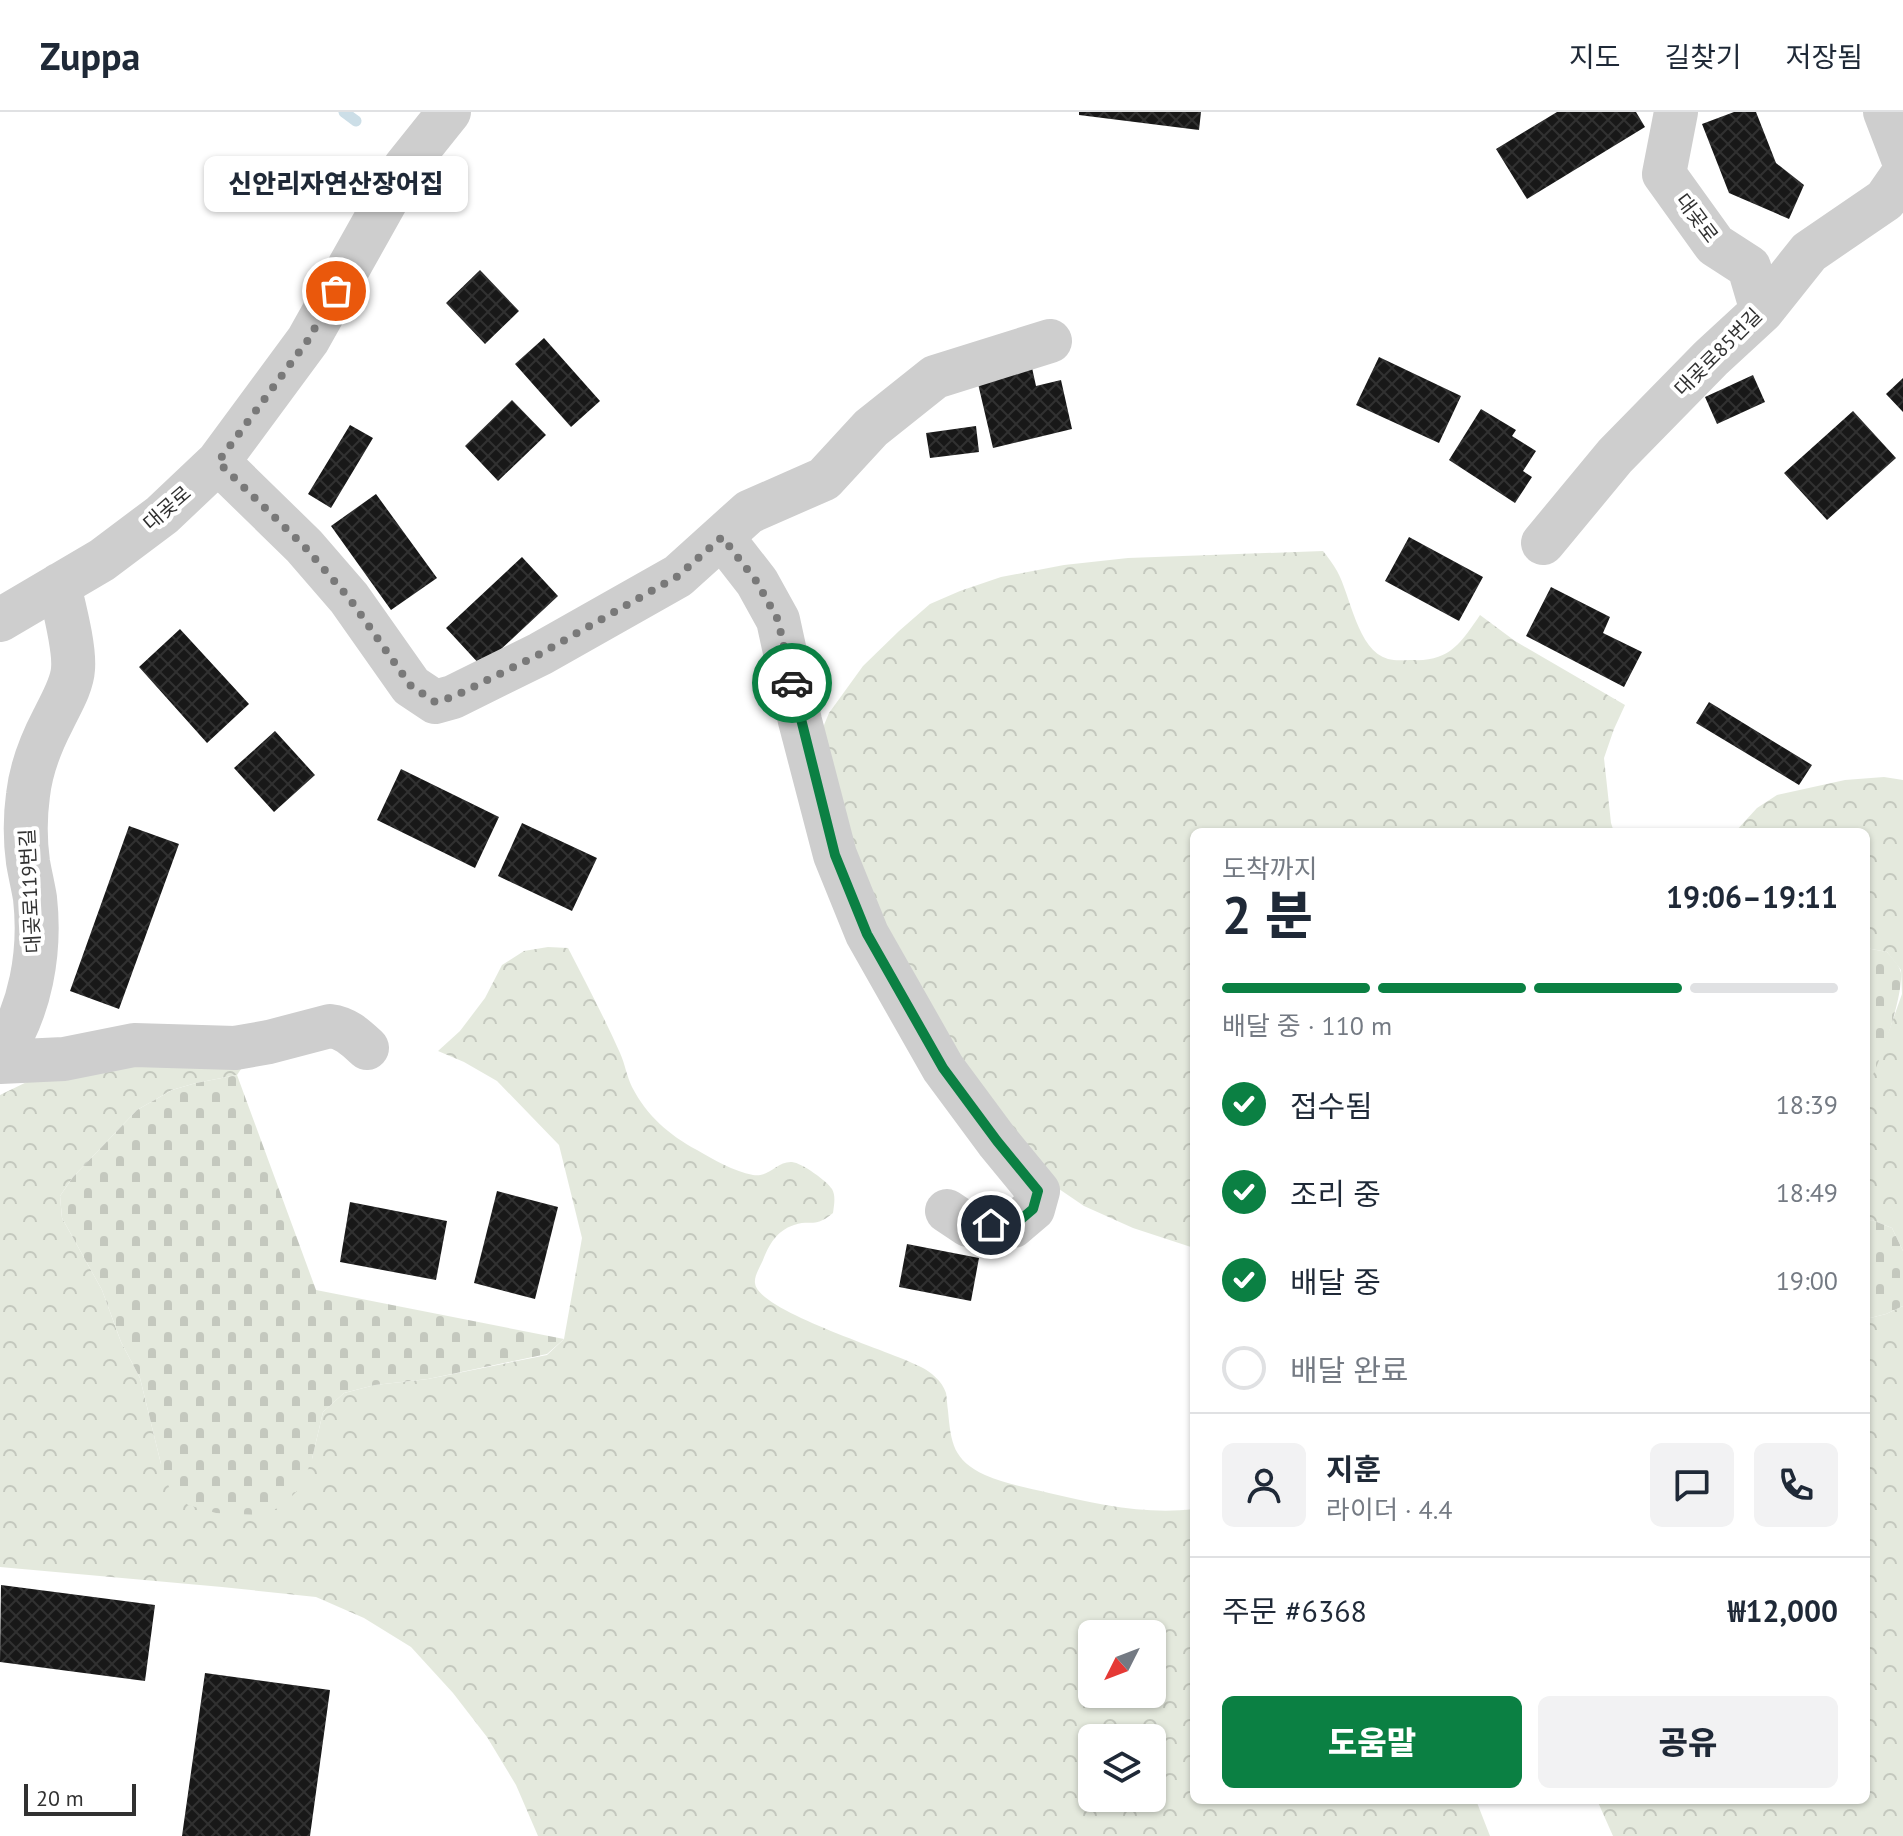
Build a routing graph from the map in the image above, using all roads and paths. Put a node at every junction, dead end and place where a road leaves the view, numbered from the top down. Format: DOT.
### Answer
graph roads {
  1 [pos="449,112"];
  2 [pos="1676,112"];
  3 [pos="1885,112"];
  4 [pos="1903,159"];
  5 [pos="1903,174"];
  6 [pos="1762,311"];
  7 [pos="1050,341"];
  8 [pos="218,462"];
  9 [pos="722,537"];
  10 [pos="1543,543"];
  11 [pos="59,585"];
  12 [pos="0,620"];
  13 [pos="367,1048"];
  14 [pos="0,1056"];
  15 [pos="0,1062"];
  16 [pos="947,1211"];
  1 -- 8 [label="street, 대곶로"];
  2 -- 6 [label="street, 대곶로"];
  3 -- 4 [label="street"];
  5 -- 6 [label="street, 대곶로85번길"];
  6 -- 10 [label="street, 대곶로85번길"];
  7 -- 9 [label="street"];
  8 -- 9 [label="street"];
  8 -- 11 [label="street, 대곶로"];
  9 -- 16 [label="street"];
  11 -- 12 [label="street, 대곶로"];
  11 -- 14 [label="street, 대곶로119번길"];
  13 -- 15 [label="street"];
}
